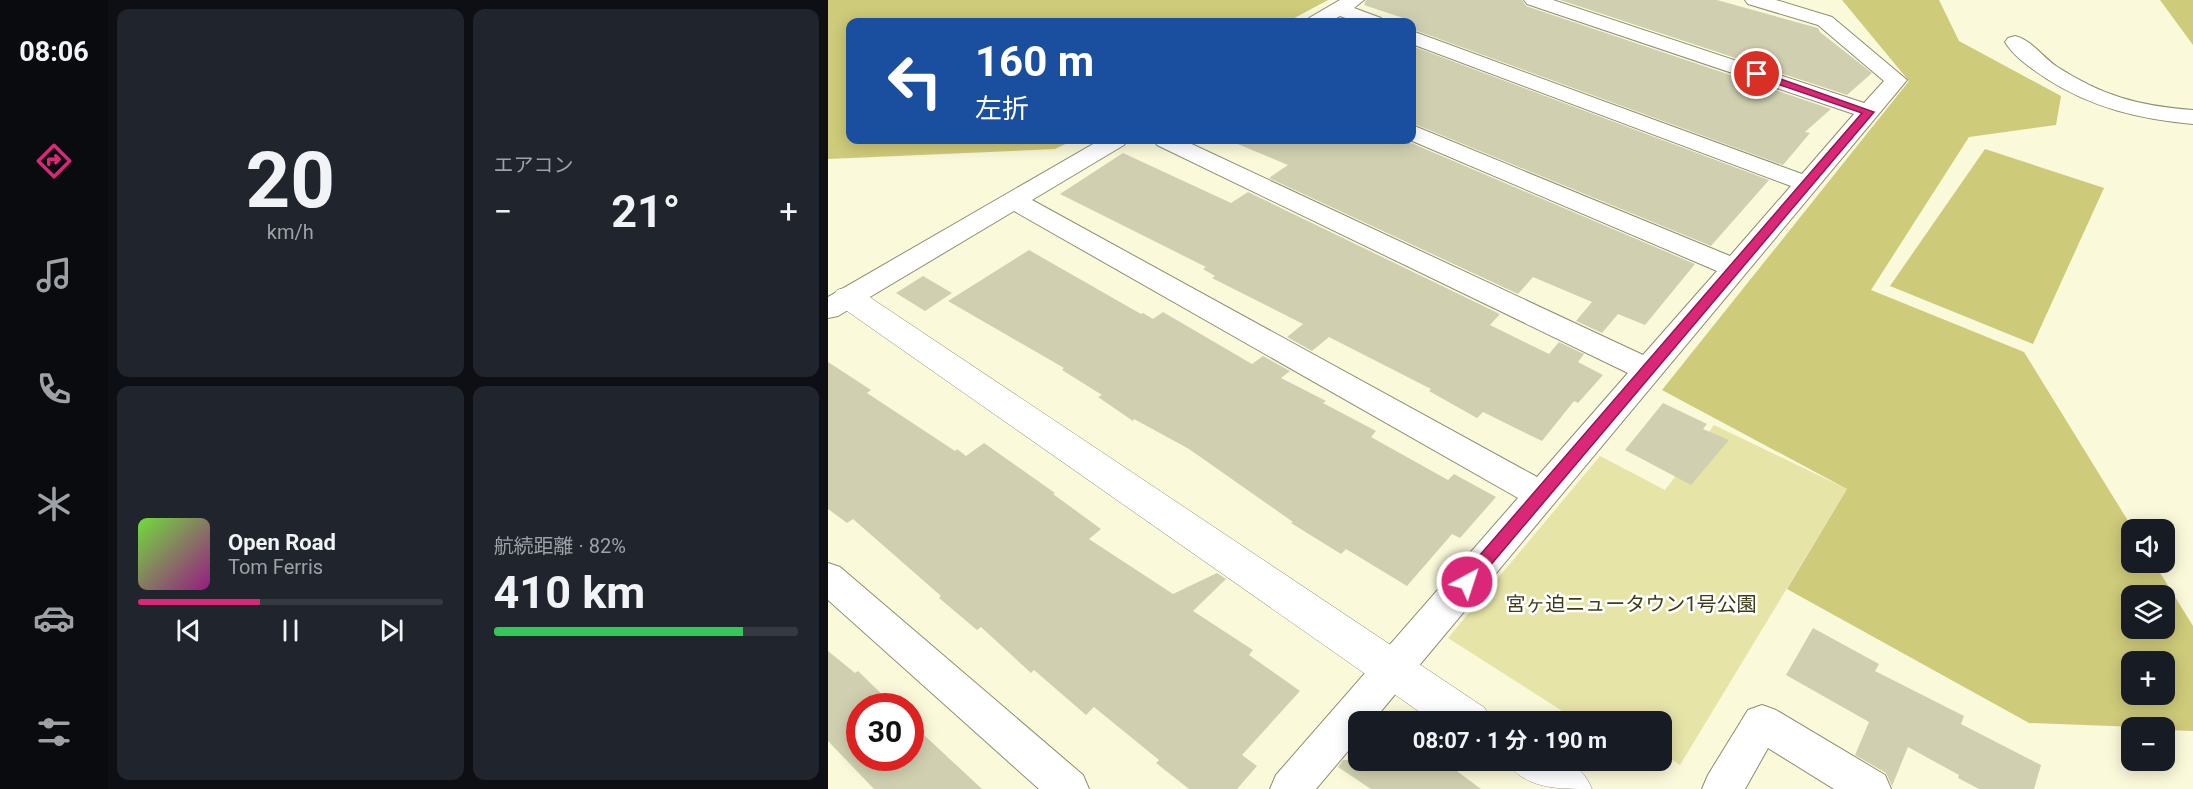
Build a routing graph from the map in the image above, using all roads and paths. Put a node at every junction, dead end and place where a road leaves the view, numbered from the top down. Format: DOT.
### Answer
graph roads {
  1 [pos="1534,0"];
  2 [pos="1755,0"];
  3 [pos="1346,5"];
  4 [pos="1323,18"];
  5 [pos="1367,18"];
  6 [pos="1416,38"];
  7 [pos="2015,42"];
  8 [pos="1869,112"];
  9 [pos="2193,117"];
  10 [pos="1416,134"];
  11 [pos="1109,144"];
  12 [pos="1173,144"];
  13 [pos="1807,184"];
  14 [pos="1013,200"];
  15 [pos="1735,268"];
  16 [pos="838,303"];
  17 [pos="1648,370"];
  18 [pos="1541,495"];
  19 [pos="828,578"];
  20 [pos="1392,669"];
  21 [pos="1454,711"];
  22 [pos="1544,771"];
  23 [pos="1068,789"];
  24 [pos="1290,789"];
  25 [pos="1570,789"];
  26 [pos="1722,789"];
  27 [pos="1871,789"];
  1 -- 8 [label="street"];
  2 -- 8 [label="street"];
  3 -- 4 [label="street"];
  3 -- 5 [label="street"];
  6 -- 13 [label="street"];
  7 -- 9 [label="street"];
  8 -- 13 [label="street"];
  10 -- 15 [label="street"];
  11 -- 14 [label="street"];
  12 -- 17 [label="street"];
  13 -- 15 [label="street"];
  14 -- 16 [label="street"];
  14 -- 18 [label="street"];
  15 -- 17 [label="street"];
  16 -- 20 [label="street"];
  17 -- 18 [label="street"];
  18 -- 20 [label="street"];
  19 -- 23 [label="street"];
  20 -- 21 [label="street"];
  20 -- 24 [label="street"];
  22 -- 25 [label="street"];
  26 -- 27 [label="street"];
}
